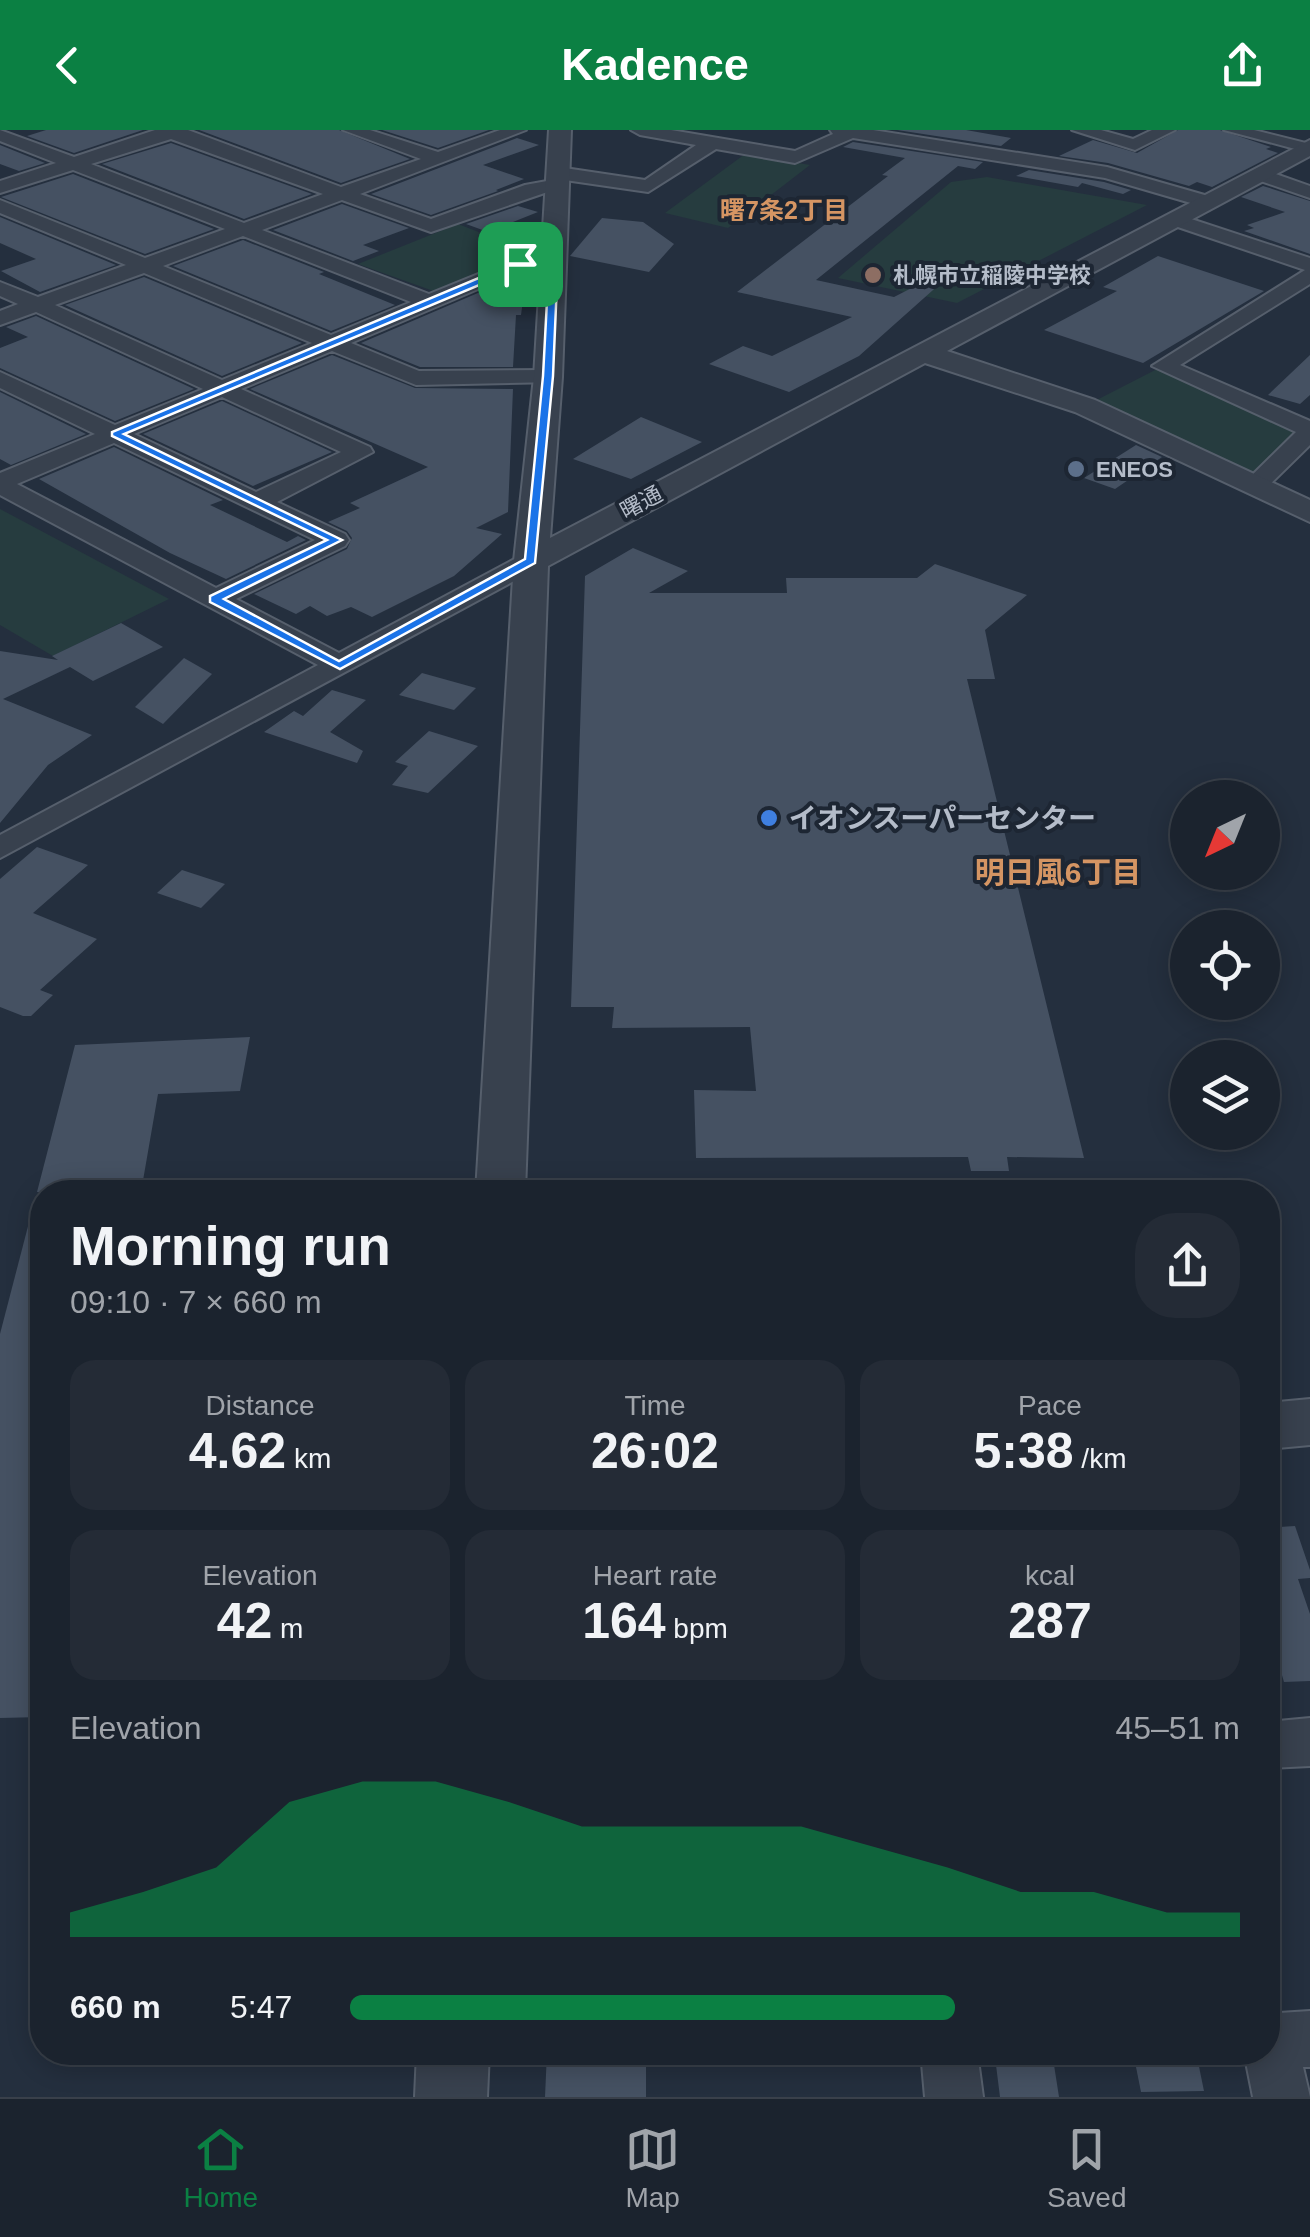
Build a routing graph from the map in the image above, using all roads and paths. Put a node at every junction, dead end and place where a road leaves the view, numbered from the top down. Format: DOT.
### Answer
graph roads {
  1 [pos="352,130"];
  2 [pos="517,130"];
  3 [pos="560,130"];
  4 [pos="640,130"];
  5 [pos="1081,130"];
  6 [pos="1166,130"];
  7 [pos="1233,130"];
  8 [pos="171,131"];
  9 [pos="848,131"];
  10 [pos="0,135"];
  11 [pos="712,142"];
  12 [pos="1308,148"];
  13 [pos="437,158"];
  14 [pos="74,163"];
  15 [pos="1258,174"];
  16 [pos="558,179"];
  17 [pos="0,187"];
  18 [pos="1310,192"];
  19 [pos="340,194"];
  20 [pos="1208,202"];
  21 [pos="0,206"];
  22 [pos="1176,220"];
  23 [pos="244,229"];
  24 [pos="554,259"];
  25 [pos="1310,265"];
  26 [pos="144,266"];
  27 [pos="1310,275"];
  28 [pos="0,288"];
  29 [pos="430,302"];
  30 [pos="36,304"];
  31 [pos="0,318"];
  32 [pos="332,343"];
  33 [pos="924,353"];
  34 [pos="548,376"];
  35 [pos="0,379"];
  36 [pos="222,389"];
  37 [pos="1310,431"];
  38 [pos="116,434"];
  39 [pos="0,484"];
  40 [pos="1254,486"];
  41 [pos="256,502"];
  42 [pos="1310,512"];
  43 [pos="531,561"];
  44 [pos="214,599"];
  45 [pos="340,666"];
  46 [pos="0,848"];
  47 [pos="501,1180"];
  48 [pos="1310,1422"];
  49 [pos="1280,1425"];
  50 [pos="1310,1742"];
  51 [pos="1280,1743"];
  52 [pos="1280,2038"];
  53 [pos="1310,2039"];
  54 [pos="452,2065"];
  55 [pos="950,2065"];
  56 [pos="1274,2065"];
  57 [pos="450,2097"];
  58 [pos="954,2097"];
  59 [pos="1282,2097"];
  1 -- 13 [label="street"];
  2 -- 13 [label="street"];
  3 -- 16 [label="street"];
  4 -- 11 [label="street"];
  5 -- 6 [label="street"];
  7 -- 12 [label="street"];
  8 -- 14 [label="street"];
  8 -- 19 [label="street"];
  9 -- 11 [label="street"];
  9 -- 20 [label="street"];
  10 -- 14 [label="street"];
  11 -- 16 [label="street"];
  12 -- 15 [label="street, 曙通"];
  13 -- 19 [label="street"];
  14 -- 17 [label="street"];
  14 -- 23 [label="street"];
  15 -- 18 [label="street"];
  15 -- 20 [label="street, 曙通"];
  16 -- 19 [label="street"];
  16 -- 24 [label="street"];
  19 -- 23 [label="street"];
  20 -- 22 [label="street, 曙通"];
  21 -- 26 [label="street"];
  22 -- 25 [label="street"];
  22 -- 33 [label="street, 曙通"];
  23 -- 26 [label="street"];
  23 -- 29 [label="street"];
  24 -- 29 [label="street"];
  24 -- 34 [label="street"];
  26 -- 30 [label="street"];
  26 -- 32 [label="street"];
  27 -- 37 [label="street"];
  28 -- 30 [label="street"];
  29 -- 32 [label="street"];
  30 -- 31 [label="street"];
  30 -- 36 [label="street"];
  32 -- 34 [label="street"];
  32 -- 36 [label="street"];
  33 -- 40 [label="street"];
  33 -- 43 [label="street, 曙通"];
  34 -- 43 [label="street"];
  35 -- 38 [label="street"];
  36 -- 38 [label="street"];
  36 -- 41 [label="street"];
  37 -- 40 [label="street"];
  38 -- 39 [label="street"];
  38 -- 41 [label="street"];
  39 -- 44 [label="street"];
  40 -- 42 [label="street"];
  41 -- 44 [label="street"];
  43 -- 45 [label="street"];
  43 -- 47 [label="street"];
  44 -- 45 [label="street"];
  45 -- 46 [label="street"];
  48 -- 49 [label="street"];
  50 -- 51 [label="street"];
  52 -- 53 [label="street"];
  54 -- 57 [label="street"];
  55 -- 58 [label="street"];
  56 -- 59 [label="street"];
}
